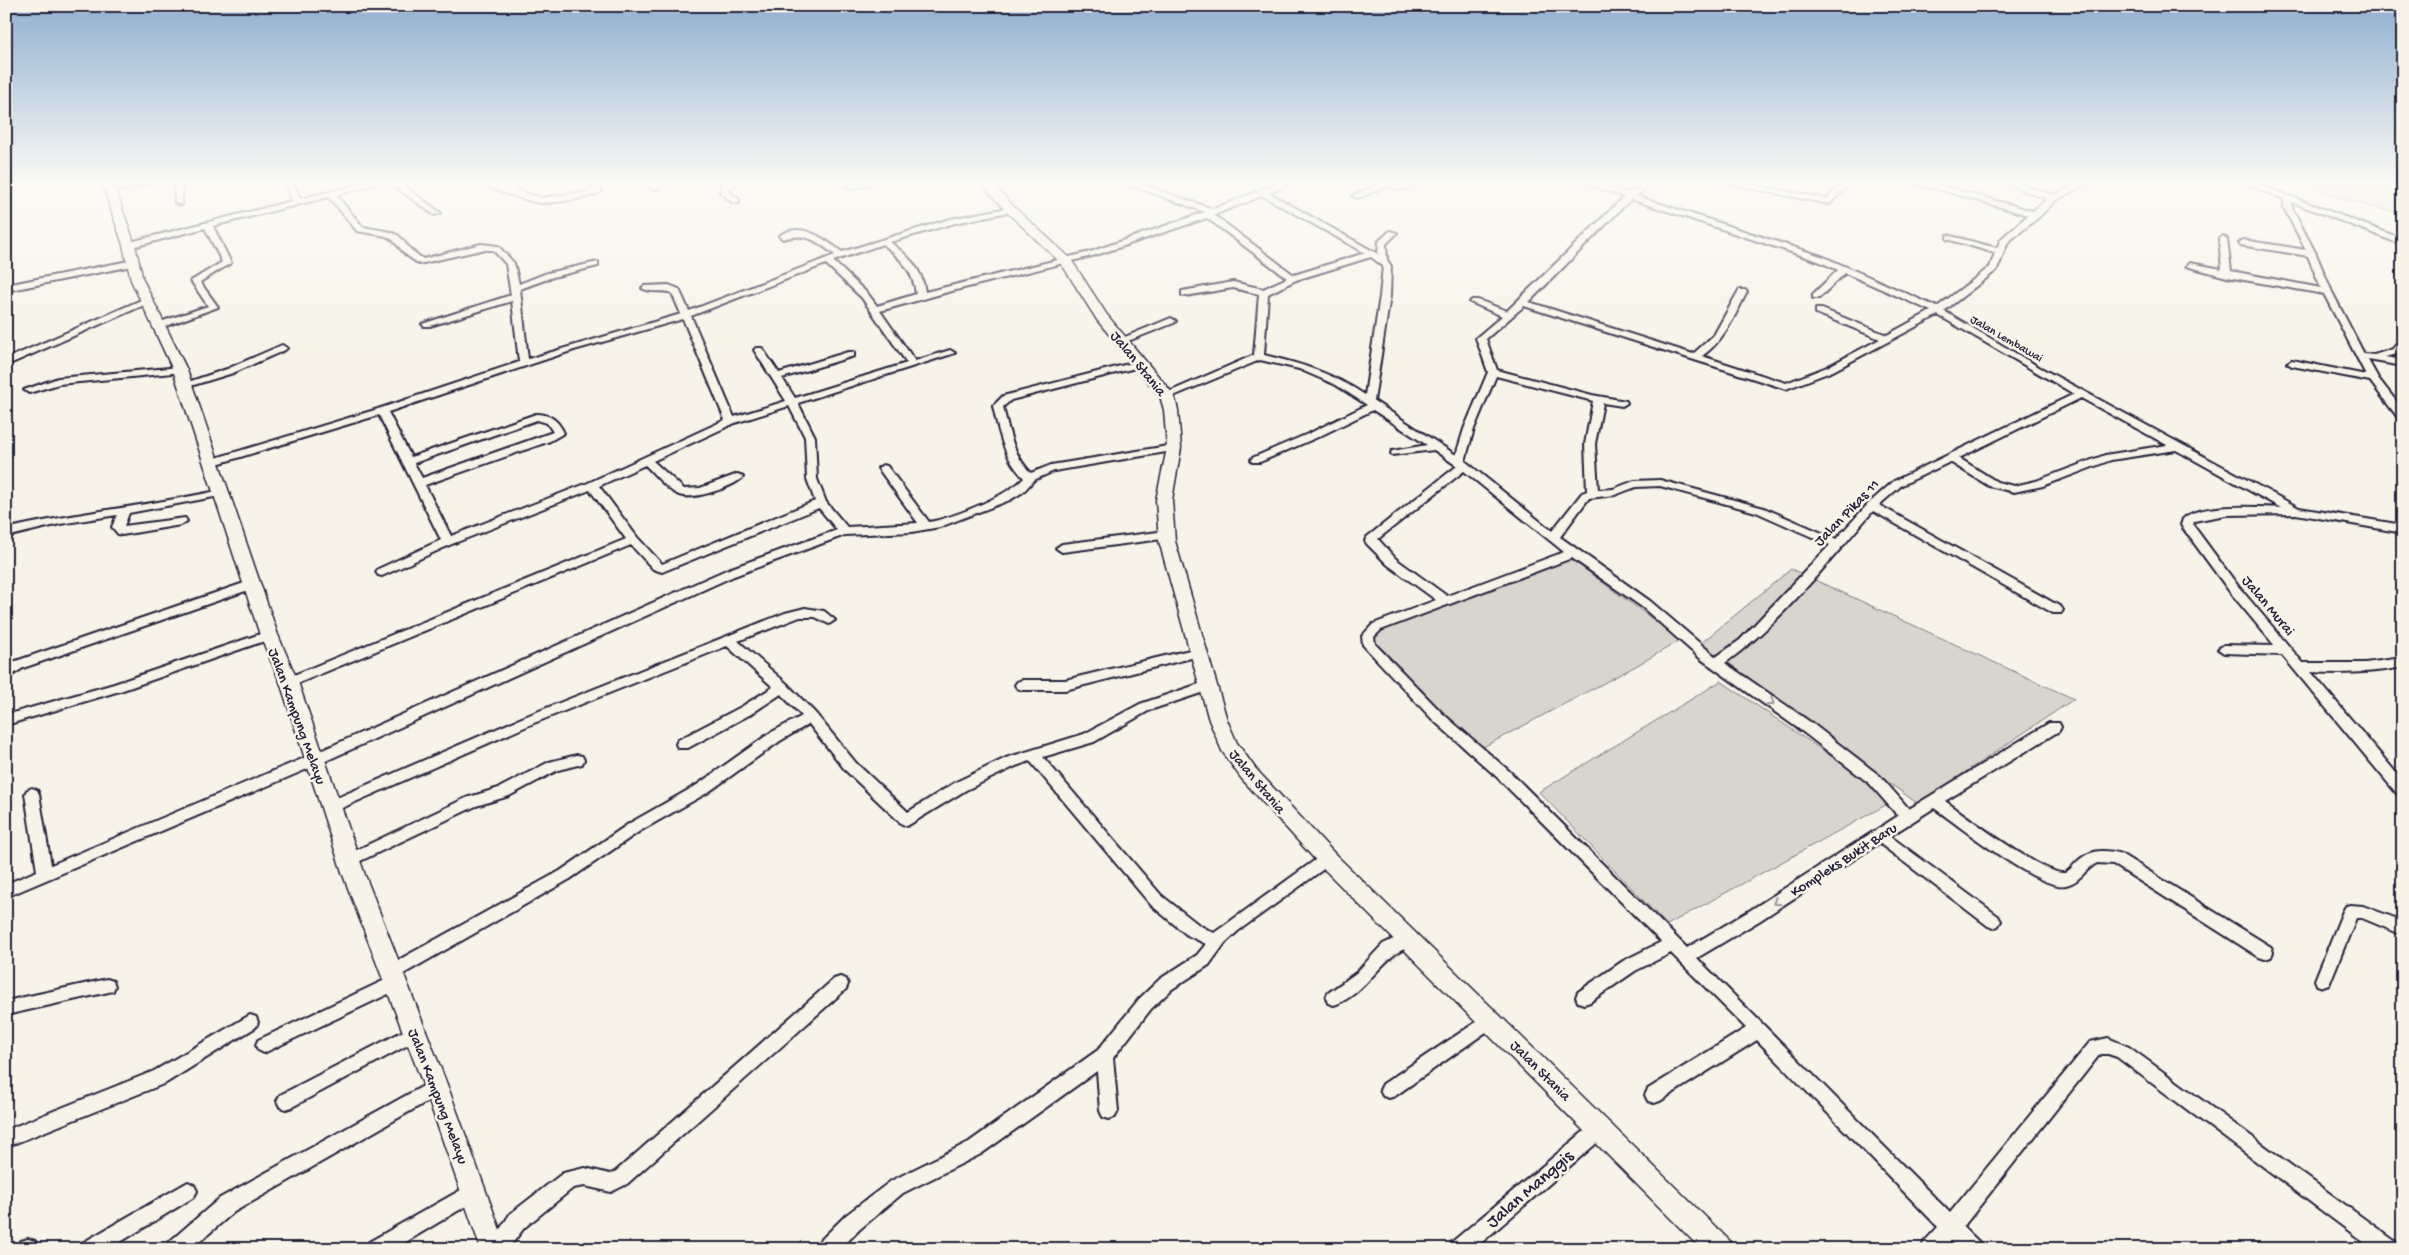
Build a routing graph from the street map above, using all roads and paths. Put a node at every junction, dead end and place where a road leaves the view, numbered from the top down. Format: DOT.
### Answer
graph roads {
  1 [pos="884,241"];
  2 [pos="128,242"];
  3 [pos="143,242"];
  4 [pos="216,242"];
  5 [pos="396,242"];
  6 [pos="821,242"];
  7 [pos="882,242"];
  8 [pos="1045,242"];
  9 [pos="1125,242"];
  10 [pos="1247,242"];
  11 [pos="1350,242"];
  12 [pos="1384,242"];
  13 [pos="1583,242"];
  14 [pos="1770,242"];
  15 [pos="1966,242"];
  16 [pos="2004,242"];
  17 [pos="2223,242"];
  18 [pos="2306,242"];
  19 [pos="2243,243"];
  20 [pos="129,245"];
  21 [pos="2001,252"];
  22 [pos="1372,254"];
  23 [pos="2312,254"];
  24 [pos="841,255"];
  25 [pos="827,260"];
  26 [pos="1383,260"];
  27 [pos="1066,261"];
  28 [pos="134,263"];
  29 [pos="595,264"];
  30 [pos="2190,266"];
  31 [pos="1844,269"];
  32 [pos="2227,274"];
  33 [pos="1292,278"];
  34 [pos="6,288"];
  35 [pos="646,288"];
  36 [pos="516,292"];
  37 [pos="1264,292"];
  38 [pos="1742,292"];
  39 [pos="2328,292"];
  40 [pos="1185,293"];
  41 [pos="921,296"];
  42 [pos="1816,296"];
  43 [pos="148,300"];
  44 [pos="1475,302"];
  45 [pos="1523,303"];
  46 [pos="874,310"];
  47 [pos="1819,311"];
  48 [pos="1938,311"];
  49 [pos="686,315"];
  50 [pos="1508,315"];
  51 [pos="1171,321"];
  52 [pos="160,324"];
  53 [pos="427,324"];
  54 [pos="1889,339"];
  55 [pos="1120,341"];
  56 [pos="2403,345"];
  57 [pos="282,348"];
  58 [pos="759,350"];
  59 [pos="950,353"];
  60 [pos="851,354"];
  61 [pos="1695,357"];
  62 [pos="2366,357"];
  63 [pos="1259,358"];
  64 [pos="9,361"];
  65 [pos="524,363"];
  66 [pos="2292,363"];
  67 [pos="2403,363"];
  68 [pos="913,364"];
  69 [pos="1140,364"];
  70 [pos="1493,372"];
  71 [pos="182,377"];
  72 [pos="775,377"];
  73 [pos="2373,379"];
  74 [pos="30,390"];
  75 [pos="2081,394"];
  76 [pos="1166,395"];
  77 [pos="1600,399"];
  78 [pos="1372,403"];
  79 [pos="1622,403"];
  80 [pos="793,404"];
  81 [pos="382,411"];
  82 [pos="2403,417"];
  83 [pos="731,421"];
  84 [pos="1436,447"];
  85 [pos="2175,447"];
  86 [pos="1174,448"];
  87 [pos="1396,453"];
  88 [pos="1950,457"];
  89 [pos="646,460"];
  90 [pos="1256,460"];
  91 [pos="213,462"];
  92 [pos="407,462"];
  93 [pos="1461,464"];
  94 [pos="883,468"];
  95 [pos="738,477"];
  96 [pos="1030,478"];
  97 [pos="419,483"];
  98 [pos="592,485"];
  99 [pos="221,493"];
  100 [pos="1593,493"];
  101 [pos="821,503"];
  102 [pos="1872,506"];
  103 [pos="125,510"];
  104 [pos="2296,511"];
  105 [pos="180,521"];
  106 [pos="926,526"];
  107 [pos="2403,529"];
  108 [pos="844,531"];
  109 [pos="6,533"];
  110 [pos="1166,535"];
  111 [pos="1554,536"];
  112 [pos="633,540"];
  113 [pos="448,541"];
  114 [pos="1838,544"];
  115 [pos="1062,548"];
  116 [pos="1573,553"];
  117 [pos="382,572"];
  118 [pos="253,584"];
  119 [pos="1447,602"];
  120 [pos="2057,610"];
  121 [pos="829,620"];
  122 [pos="269,635"];
  123 [pos="729,640"];
  124 [pos="2224,649"];
  125 [pos="2286,650"];
  126 [pos="1198,652"];
  127 [pos="2403,662"];
  128 [pos="1716,663"];
  129 [pos="2301,667"];
  130 [pos="6,674"];
  131 [pos="288,682"];
  132 [pos="1022,684"];
  133 [pos="1208,686"];
  134 [pos="782,687"];
  135 [pos="810,717"];
  136 [pos="6,720"];
  137 [pos="2054,727"];
  138 [pos="683,744"];
  139 [pos="1033,755"];
  140 [pos="314,760"];
  141 [pos="577,760"];
  142 [pos="2403,791"];
  143 [pos="32,794"];
  144 [pos="1934,802"];
  145 [pos="330,807"];
  146 [pos="1908,817"];
  147 [pos="1880,836"];
  148 [pos="1327,859"];
  149 [pos="349,860"];
  150 [pos="45,875"];
  151 [pos="6,891"];
  152 [pos="1993,921"];
  153 [pos="2403,928"];
  154 [pos="1408,939"];
  155 [pos="1217,942"];
  156 [pos="1679,951"];
  157 [pos="2265,952"];
  158 [pos="393,978"];
  159 [pos="2323,980"];
  160 [pos="840,984"];
  161 [pos="107,986"];
  162 [pos="1584,997"];
  163 [pos="1334,998"];
  164 [pos="6,1008"];
  165 [pos="1490,1020"];
  166 [pos="250,1022"];
  167 [pos="1758,1030"];
  168 [pos="415,1033"];
  169 [pos="264,1045"];
  170 [pos="1104,1056"];
  171 [pos="436,1087"];
  172 [pos="1389,1090"];
  173 [pos="1654,1095"];
  174 [pos="286,1100"];
  175 [pos="1108,1110"];
  176 [pos="1600,1129"];
  177 [pos="6,1139"];
  178 [pos="188,1190"];
  179 [pos="475,1191"];
  180 [pos="1951,1227"];
  181 [pos="493,1243"];
  182 [pos="91,1249"];
  183 [pos="176,1249"];
  184 [pos="376,1249"];
  185 [pos="826,1249"];
  186 [pos="1459,1249"];
  187 [pos="1720,1249"];
  188 [pos="1931,1249"];
  189 [pos="1972,1249"];
  190 [pos="2389,1249"];
  1 -- 41 [label="street"];
  2 -- 20 [label="main road, Jalan Kampung Melayu"];
  3 -- 20 [label="street"];
  4 -- 52 [label="street"];
  5 -- 36 [label="street"];
  6 -- 24 [label="street"];
  7 -- 24 [label="street"];
  8 -- 27 [label="main road, Jalan Stania"];
  9 -- 27 [label="street"];
  10 -- 33 [label="street"];
  11 -- 22 [label="street"];
  12 -- 26 [label="street"];
  13 -- 45 [label="street"];
  14 -- 31 [label="street, Jalan Lembawai"];
  15 -- 21 [label="street"];
  16 -- 21 [label="street"];
  17 -- 32 [label="street"];
  18 -- 23 [label="street"];
  19 -- 23 [label="street"];
  20 -- 28 [label="main road, Jalan Kampung Melayu"];
  21 -- 48 [label="street"];
  22 -- 26 [label="street"];
  22 -- 33 [label="street"];
  23 -- 39 [label="street"];
  24 -- 25 [label="street"];
  25 -- 46 [label="street"];
  25 -- 49 [label="street"];
  26 -- 78 [label="street"];
  27 -- 41 [label="street"];
  27 -- 55 [label="main road, Jalan Stania"];
  28 -- 34 [label="street"];
  28 -- 43 [label="main road, Jalan Kampung Melayu"];
  29 -- 36 [label="street"];
  30 -- 32 [label="street"];
  31 -- 42 [label="street"];
  31 -- 48 [label="street, Jalan Lembawai"];
  32 -- 39 [label="street"];
  33 -- 37 [label="street"];
  35 -- 49 [label="street"];
  36 -- 53 [label="street"];
  36 -- 65 [label="street"];
  37 -- 40 [label="street"];
  37 -- 63 [label="street"];
  38 -- 61 [label="street"];
  39 -- 62 [label="street"];
  41 -- 46 [label="street"];
  43 -- 52 [label="main road, Jalan Kampung Melayu"];
  43 -- 64 [label="street"];
  44 -- 50 [label="street"];
  45 -- 50 [label="street"];
  45 -- 61 [label="street"];
  46 -- 68 [label="street"];
  47 -- 54 [label="street"];
  48 -- 54 [label="street"];
  48 -- 75 [label="street, Jalan Lembawai"];
  49 -- 65 [label="street"];
  49 -- 83 [label="street"];
  50 -- 70 [label="street"];
  51 -- 55 [label="street"];
  52 -- 71 [label="main road, Jalan Kampung Melayu"];
  54 -- 61 [label="street"];
  55 -- 69 [label="main road, Jalan Stania"];
  56 -- 62 [label="street"];
  57 -- 71 [label="street"];
  58 -- 72 [label="street"];
  59 -- 68 [label="street"];
  60 -- 72 [label="street"];
  62 -- 67 [label="street"];
  62 -- 73 [label="street"];
  63 -- 76 [label="street"];
  63 -- 78 [label="street, Kompleks Bukit Baru"];
  65 -- 81 [label="street"];
  66 -- 73 [label="street"];
  68 -- 80 [label="street"];
  69 -- 76 [label="main road, Jalan Stania"];
  69 -- 96 [label="street"];
  70 -- 77 [label="street"];
  70 -- 93 [label="street"];
  71 -- 74 [label="street"];
  71 -- 91 [label="main road, Jalan Kampung Melayu"];
  72 -- 80 [label="street"];
  73 -- 82 [label="street"];
  75 -- 85 [label="street, Jalan Lembawai"];
  75 -- 88 [label="street, Jalan Pikas 11"];
  76 -- 86 [label="main road, Jalan Stania"];
  77 -- 79 [label="street"];
  77 -- 100 [label="street"];
  78 -- 84 [label="street, Kompleks Bukit Baru"];
  78 -- 90 [label="street"];
  80 -- 83 [label="street"];
  80 -- 101 [label="street"];
  81 -- 91 [label="street"];
  81 -- 92 [label="street"];
  83 -- 89 [label="street"];
  84 -- 87 [label="street"];
  84 -- 93 [label="street, Kompleks Bukit Baru"];
  85 -- 88 [label="street"];
  85 -- 104 [label="street, Jalan Lembawai"];
  86 -- 96 [label="street"];
  86 -- 110 [label="main road, Jalan Stania"];
  88 -- 102 [label="street, Jalan Pikas 11"];
  89 -- 95 [label="street"];
  89 -- 98 [label="street"];
  91 -- 99 [label="main road, Jalan Kampung Melayu"];
  92 -- 97 [label="street"];
  92 -- 97 [label="street"];
  93 -- 111 [label="street, Kompleks Bukit Baru"];
  93 -- 119 [label="street"];
  94 -- 106 [label="street"];
  96 -- 106 [label="street"];
  97 -- 113 [label="street"];
  98 -- 112 [label="street"];
  98 -- 113 [label="street"];
  99 -- 103 [label="street"];
  99 -- 118 [label="main road, Jalan Kampung Melayu"];
  100 -- 111 [label="street"];
  100 -- 114 [label="street"];
  101 -- 108 [label="street"];
  101 -- 112 [label="street"];
  102 -- 114 [label="street, Jalan Pikas 11"];
  102 -- 120 [label="street"];
  103 -- 105 [label="street"];
  103 -- 109 [label="street"];
  104 -- 107 [label="street, Jalan Lembawai"];
  104 -- 125 [label="street, Jalan Murai"];
  106 -- 108 [label="street"];
  108 -- 140 [label="street"];
  110 -- 115 [label="street"];
  110 -- 126 [label="main road, Jalan Stania"];
  111 -- 116 [label="street, Kompleks Bukit Baru"];
  112 -- 131 [label="street"];
  113 -- 117 [label="street"];
  114 -- 128 [label="street, Jalan Pikas 11"];
  116 -- 119 [label="street"];
  116 -- 128 [label="street, Kompleks Bukit Baru"];
  118 -- 122 [label="main road, Jalan Kampung Melayu"];
  118 -- 130 [label="street"];
  119 -- 156 [label="street"];
  121 -- 123 [label="street"];
  122 -- 131 [label="main road, Jalan Kampung Melayu"];
  122 -- 136 [label="street"];
  123 -- 134 [label="street"];
  123 -- 145 [label="street"];
  124 -- 125 [label="street"];
  125 -- 129 [label="street, Jalan Murai"];
  126 -- 132 [label="street"];
  126 -- 133 [label="main road, Jalan Stania"];
  127 -- 129 [label="street"];
  128 -- 146 [label="street, Kompleks Bukit Baru, one-way"];
  129 -- 142 [label="street, Jalan Murai"];
  131 -- 140 [label="main road, Jalan Kampung Melayu"];
  133 -- 139 [label="street"];
  133 -- 148 [label="main road, Jalan Stania"];
  134 -- 135 [label="street"];
  134 -- 138 [label="street"];
  135 -- 139 [label="street"];
  135 -- 158 [label="street"];
  137 -- 144 [label="street"];
  139 -- 155 [label="street"];
  140 -- 145 [label="main road, Jalan Kampung Melayu"];
  140 -- 150 [label="street"];
  141 -- 149 [label="street"];
  143 -- 150 [label="street"];
  144 -- 146 [label="street"];
  144 -- 157 [label="street"];
  145 -- 149 [label="main road, Jalan Kampung Melayu"];
  146 -- 147 [label="street, Kompleks Bukit Baru"];
  147 -- 152 [label="street"];
  147 -- 156 [label="street, Kompleks Bukit Baru, one-way"];
  148 -- 154 [label="main road, Jalan Stania"];
  148 -- 155 [label="street"];
  149 -- 158 [label="main road, Jalan Kampung Melayu"];
  150 -- 151 [label="street"];
  153 -- 159 [label="street"];
  154 -- 163 [label="street"];
  154 -- 165 [label="main road, Jalan Stania"];
  155 -- 170 [label="street"];
  156 -- 162 [label="street, Kompleks Bukit Baru"];
  156 -- 167 [label="street"];
  158 -- 168 [label="main road, Jalan Kampung Melayu"];
  158 -- 169 [label="street"];
  160 -- 181 [label="street"];
  161 -- 164 [label="street"];
  165 -- 172 [label="street"];
  165 -- 176 [label="main road, Jalan Stania"];
  166 -- 177 [label="street"];
  167 -- 173 [label="street"];
  167 -- 180 [label="street"];
  168 -- 171 [label="main road, Jalan Kampung Melayu"];
  168 -- 174 [label="street"];
  170 -- 175 [label="street"];
  170 -- 185 [label="street"];
  171 -- 179 [label="main road, Jalan Kampung Melayu"];
  171 -- 183 [label="street"];
  176 -- 186 [label="street, Jalan Manggis"];
  176 -- 187 [label="main road, Jalan Stania"];
  178 -- 182 [label="street"];
  179 -- 181 [label="main road, Jalan Kampung Melayu"];
  179 -- 184 [label="street"];
  180 -- 188 [label="street"];
  180 -- 189 [label="street"];
  180 -- 190 [label="street"];
}
